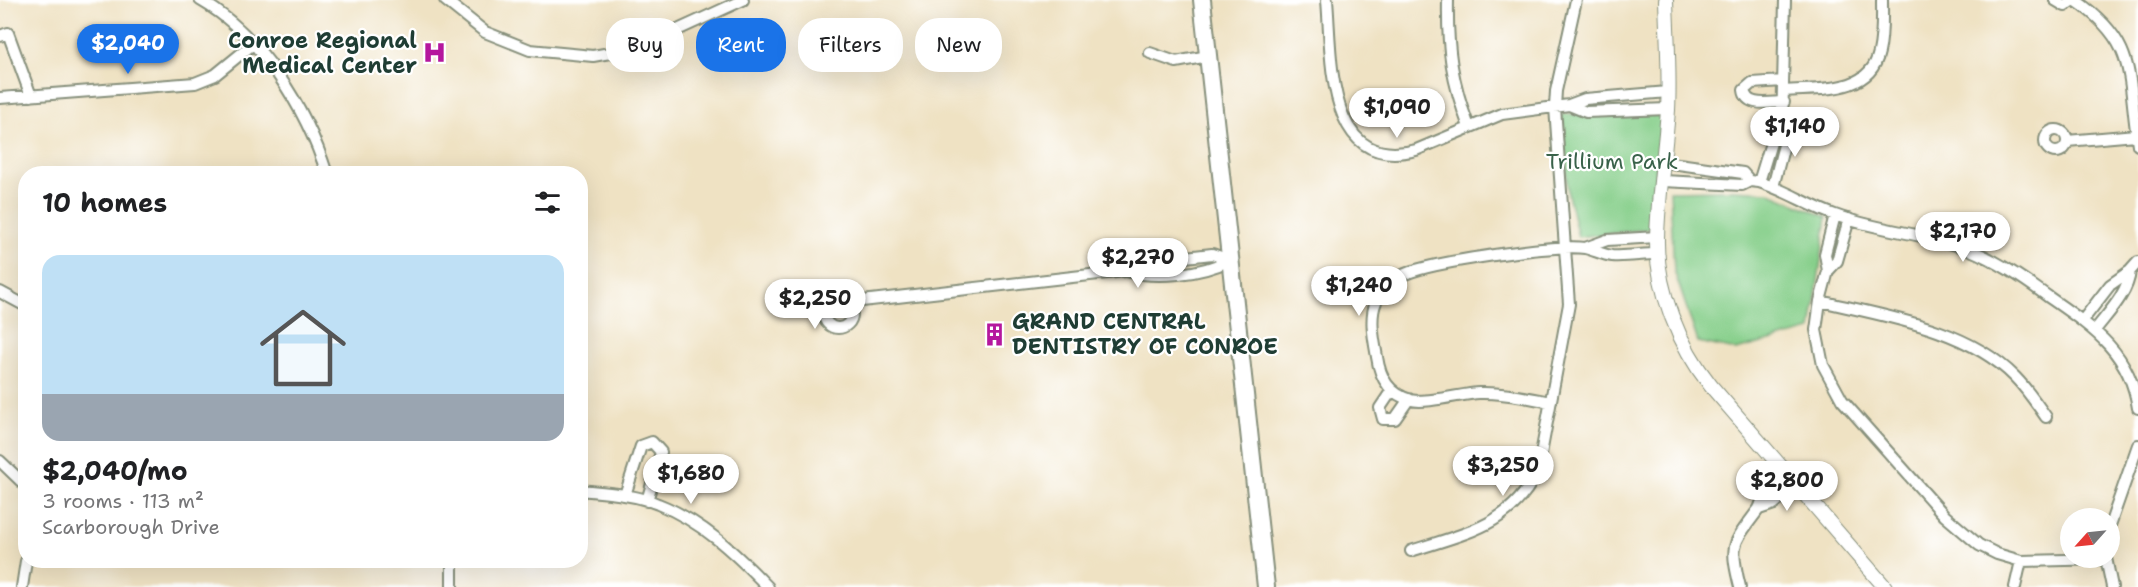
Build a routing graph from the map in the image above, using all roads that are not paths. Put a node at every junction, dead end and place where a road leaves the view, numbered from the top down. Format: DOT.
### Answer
graph roads {
  1 [pos="200,0"];
  2 [pos="445,0"];
  3 [pos="743,0"];
  4 [pos="1202,0"];
  5 [pos="1327,0"];
  6 [pos="1448,0"];
  7 [pos="1576,0"];
  8 [pos="1666,0"];
  9 [pos="1785,0"];
  10 [pos="1882,0"];
  11 [pos="2055,0"];
  12 [pos="2074,0"];
  13 [pos="0,36"];
  14 [pos="253,44"];
  15 [pos="1150,53"];
  16 [pos="1208,56"];
  17 [pos="1784,91"];
  18 [pos="1668,92"];
  19 [pos="31,96"];
  20 [pos="0,98"];
  21 [pos="1569,105"];
  22 [pos="1556,107"];
  23 [pos="1668,109"];
  24 [pos="1469,127"];
  25 [pos="1782,129"];
  26 [pos="2137,140"];
  27 [pos="2067,141"];
  28 [pos="1664,162"];
  29 [pos="325,166"];
  30 [pos="1663,181"];
  31 [pos="1755,182"];
  32 [pos="1773,187"];
  33 [pos="1835,215"];
  34 [pos="1849,219"];
  35 [pos="1657,237"];
  36 [pos="1585,248"];
  37 [pos="1567,249"];
  38 [pos="1657,254"];
  39 [pos="1230,260"];
  40 [pos="2135,266"];
  41 [pos="1828,271"];
  42 [pos="0,292"];
  43 [pos="18,301"];
  44 [pos="1820,301"];
  45 [pos="850,306"];
  46 [pos="2083,320"];
  47 [pos="2096,329"];
  48 [pos="1392,390"];
  49 [pos="1409,399"];
  50 [pos="1551,402"];
  51 [pos="2138,408"];
  52 [pos="2046,417"];
  53 [pos="2138,445"];
  54 [pos="0,461"];
  55 [pos="1786,473"];
  56 [pos="18,478"];
  57 [pos="1797,485"];
  58 [pos="588,491"];
  59 [pos="625,495"];
  60 [pos="647,501"];
  61 [pos="2116,508"];
  62 [pos="1759,509"];
  63 [pos="1411,551"];
  64 [pos="2060,560"];
  65 [pos="2021,561"];
  66 [pos="25,568"];
  67 [pos="452,568"];
  68 [pos="2108,568"];
  69 [pos="22,587"];
  70 [pos="452,587"];
  71 [pos="768,587"];
  72 [pos="1266,587"];
  73 [pos="1740,587"];
  74 [pos="1885,587"];
  75 [pos="2015,587"];
  76 [pos="2112,587"];
  1 -- 14 [label="street"];
  2 -- 3 [label="street"];
  4 -- 16 [label="main road"];
  5 -- 24 [label="street"];
  6 -- 24 [label="street"];
  7 -- 22 [label="street"];
  8 -- 18 [label="street"];
  9 -- 17 [label="street"];
  10 -- 17 [label="street"];
  11 -- 12 [label="street"];
  12 -- 26 [label="street"];
  13 -- 19 [label="street"];
  14 -- 19 [label="street"];
  14 -- 29 [label="street"];
  15 -- 16 [label="street"];
  16 -- 39 [label="main road"];
  17 -- 25 [label="street"];
  18 -- 21 [label="street"];
  18 -- 23 [label="street"];
  19 -- 20 [label="street"];
  21 -- 22 [label="street"];
  21 -- 23 [label="street"];
  22 -- 24 [label="street"];
  22 -- 37 [label="street"];
  23 -- 28 [label="street"];
  25 -- 31 [label="street"];
  25 -- 32 [label="street"];
  26 -- 27 [label="street"];
  28 -- 30 [label="street"];
  28 -- 31 [label="street"];
  30 -- 31 [label="street"];
  30 -- 35 [label="street"];
  31 -- 32 [label="street"];
  32 -- 33 [label="street"];
  33 -- 34 [label="street"];
  33 -- 41 [label="street"];
  34 -- 41 [label="street"];
  34 -- 46 [label="street"];
  35 -- 36 [label="street"];
  35 -- 38 [label="street"];
  36 -- 37 [label="street"];
  36 -- 38 [label="street"];
  37 -- 48 [label="street"];
  37 -- 50 [label="street"];
  38 -- 55 [label="street"];
  39 -- 45 [label="street"];
  39 -- 72 [label="main road"];
  40 -- 46 [label="street"];
  40 -- 47 [label="street"];
  41 -- 44 [label="street"];
  42 -- 43 [label="street"];
  44 -- 52 [label="street"];
  44 -- 65 [label="street"];
  46 -- 47 [label="street"];
  47 -- 51 [label="street"];
  48 -- 49 [label="street"];
  48 -- 49 [label="street"];
  49 -- 50 [label="street"];
  50 -- 63 [label="street"];
  53 -- 61 [label="street"];
  54 -- 56 [label="street"];
  55 -- 57 [label="street"];
  55 -- 62 [label="street"];
  57 -- 62 [label="street"];
  57 -- 74 [label="street"];
  58 -- 59 [label="street"];
  59 -- 60 [label="street"];
  59 -- 60 [label="street"];
  60 -- 71 [label="street"];
  62 -- 73 [label="street"];
  64 -- 65 [label="street"];
  65 -- 75 [label="street"];
  66 -- 69 [label="street"];
  67 -- 70 [label="street"];
  68 -- 76 [label="street"];
}
